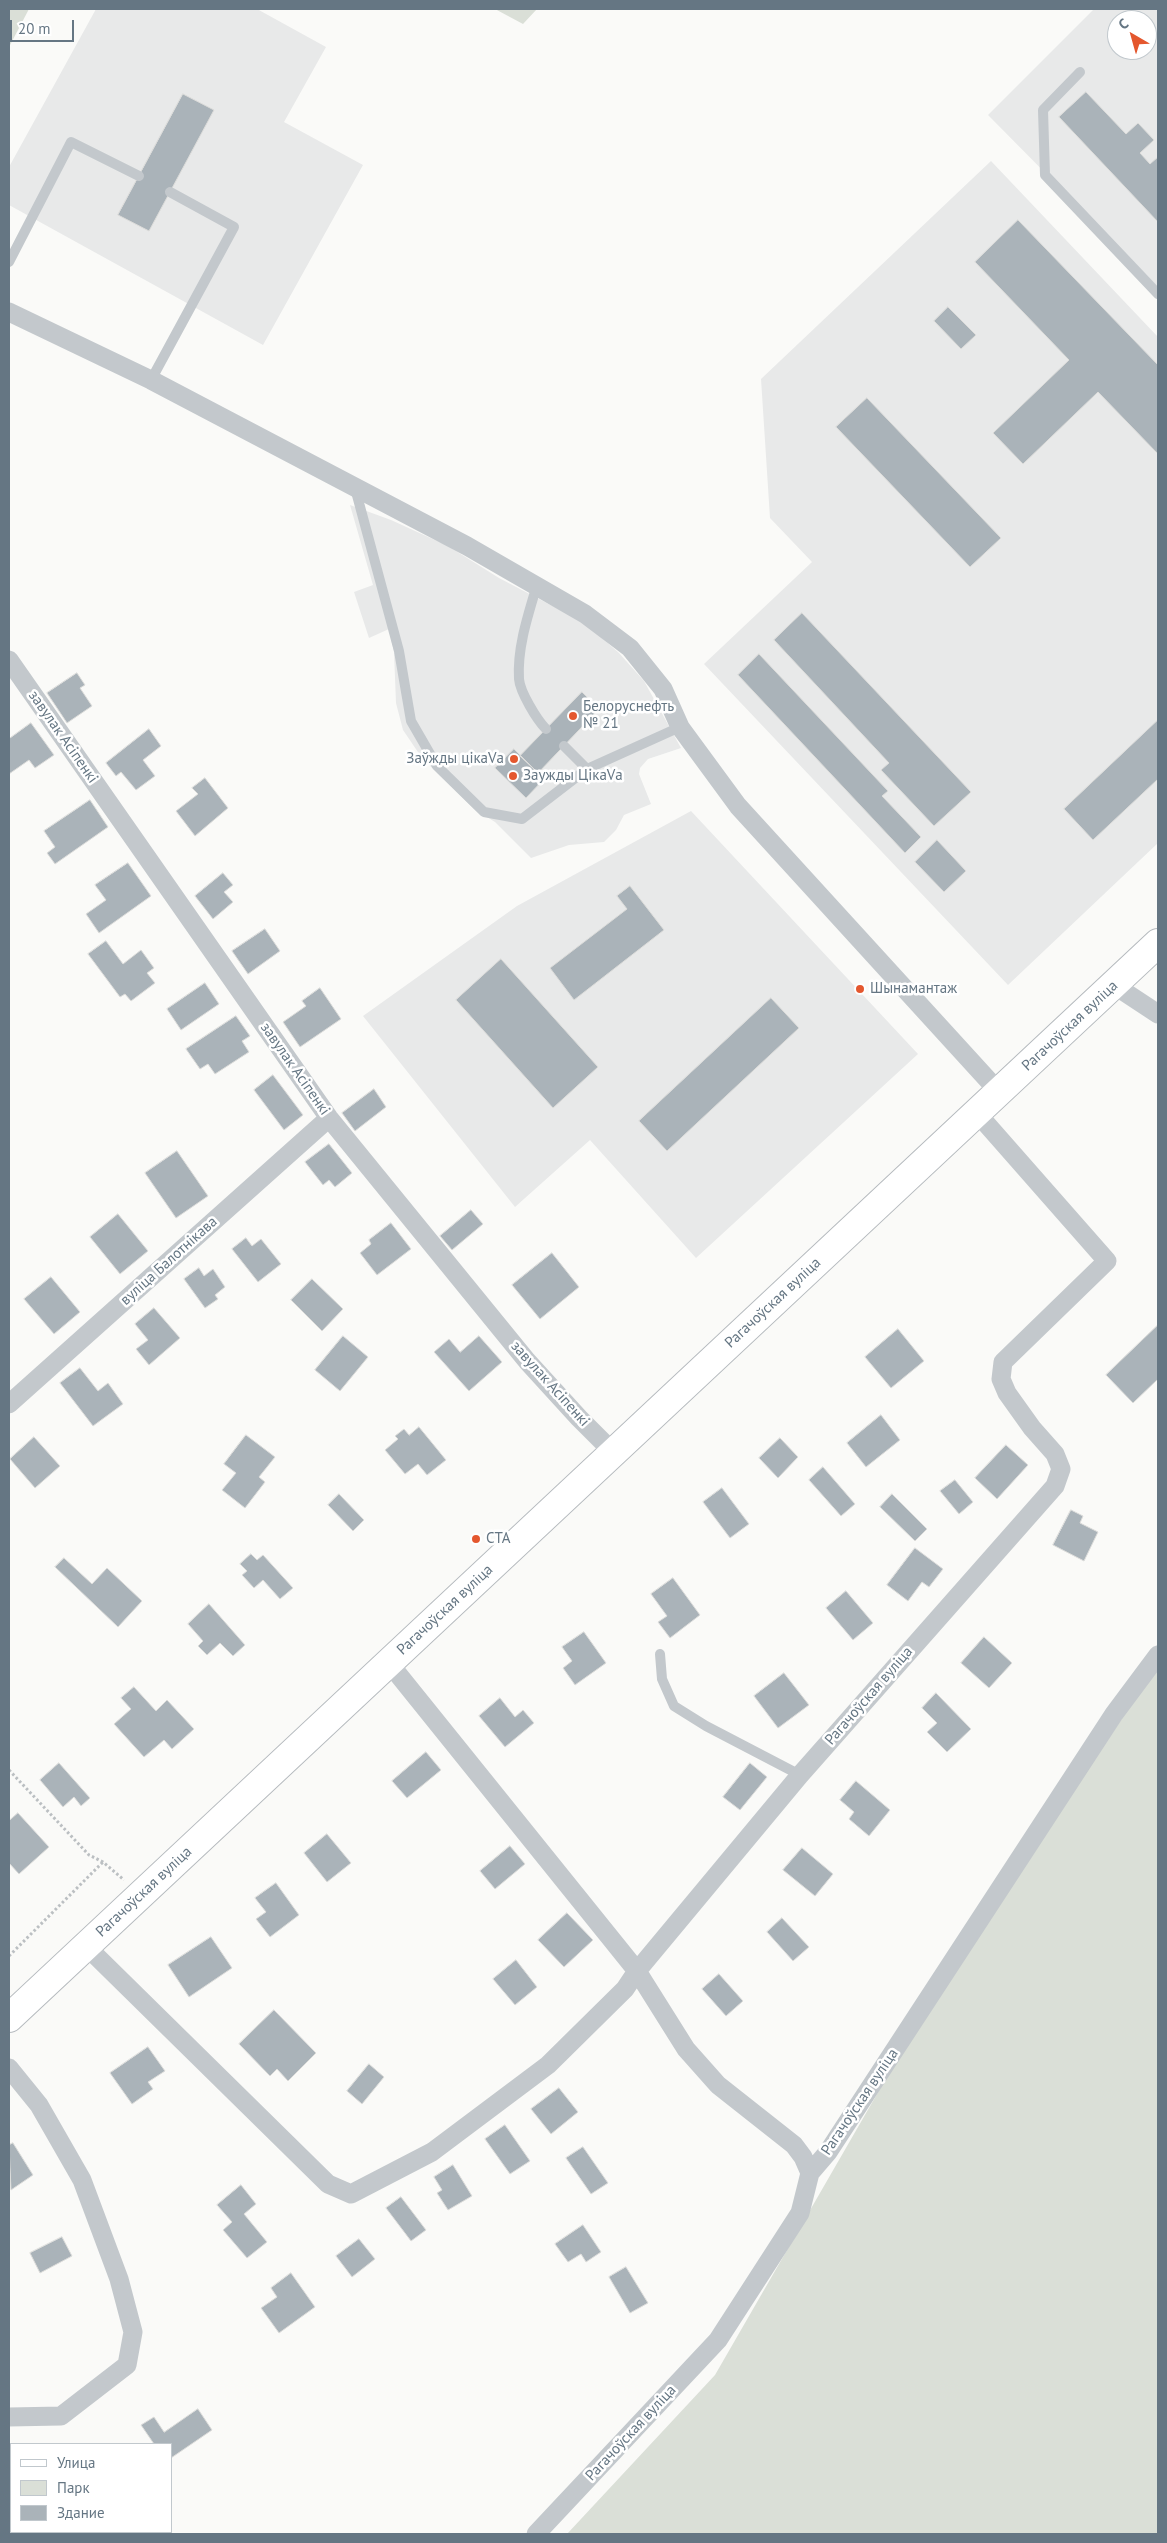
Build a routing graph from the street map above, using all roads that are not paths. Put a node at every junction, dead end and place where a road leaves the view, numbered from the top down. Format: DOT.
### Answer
graph roads {
  1 [pos="1080,72"];
  2 [pos="139,176"];
  3 [pos="170,192"];
  4 [pos="9,262"];
  5 [pos="1158,294"];
  6 [pos="9,312"];
  7 [pos="151,380"];
  8 [pos="355,488"];
  9 [pos="537,585"];
  10 [pos="9,660"];
  11 [pos="680,727"];
  12 [pos="546,729"];
  13 [pos="564,746"];
  14 [pos="587,769"];
  15 [pos="1158,942"];
  16 [pos="1114,985"];
  17 [pos="1158,1014"];
  18 [pos="999,1092"];
  19 [pos="976,1112"];
  20 [pos="329,1118"];
  21 [pos="9,1404"];
  22 [pos="614,1453"];
  23 [pos="660,1654"];
  24 [pos="1158,1655"];
  25 [pos="389,1663"];
  26 [pos="800,1775"];
  27 [pos="86,1946"];
  28 [pos="636,1971"];
  29 [pos="9,2018"];
  30 [pos="9,2068"];
  31 [pos="810,2173"];
  32 [pos="9,2417"];
  33 [pos="536,2534"];
  1 -- 5 [label="lane"];
  2 -- 4 [label="lane"];
  3 -- 7 [label="lane"];
  6 -- 7 [label="street"];
  7 -- 8 [label="street"];
  8 -- 9 [label="street"];
  8 -- 14 [label="lane"];
  9 -- 11 [label="street"];
  9 -- 12 [label="lane"];
  10 -- 20 [label="street, завулак Асіпенкі"];
  11 -- 14 [label="lane"];
  11 -- 18 [label="street"];
  13 -- 14 [label="lane"];
  15 -- 16 [label="main road, Рагачоўская вуліца"];
  16 -- 17 [label="street"];
  16 -- 18 [label="main road, Рагачоўская вуліца"];
  18 -- 19 [label="main road, Рагачоўская вуліца"];
  19 -- 22 [label="main road, Рагачоўская вуліца"];
  19 -- 26 [label="street, Рагачоўская вуліца"];
  20 -- 21 [label="street, вуліца Балотнікава"];
  20 -- 22 [label="street, завулак Асіпенкі"];
  22 -- 25 [label="main road, Рагачоўская вуліца"];
  23 -- 26 [label="lane"];
  24 -- 31 [label="street, Рагачоўская вуліца"];
  25 -- 27 [label="main road, Рагачоўская вуліца"];
  25 -- 28 [label="street, Рагачоўская вуліца"];
  26 -- 28 [label="street, Рагачоўская вуліца"];
  27 -- 28 [label="street, Рагачоўская вуліца"];
  27 -- 29 [label="main road, Рагачоўская вуліца"];
  28 -- 31 [label="street, Рагачоўская вуліца"];
  30 -- 32 [label="street"];
  31 -- 33 [label="street, Рагачоўская вуліца"];
}
